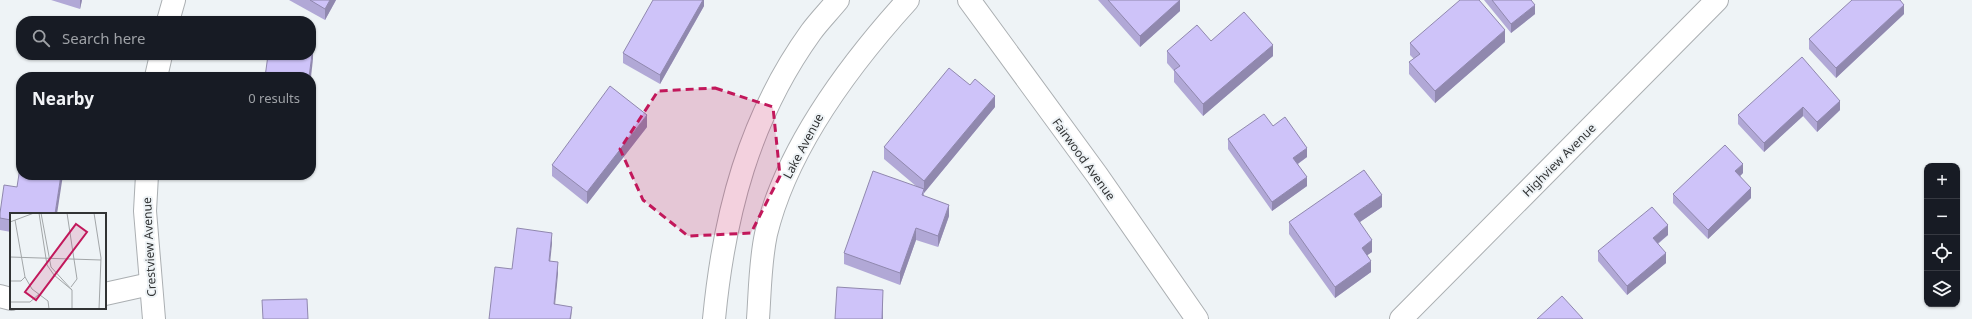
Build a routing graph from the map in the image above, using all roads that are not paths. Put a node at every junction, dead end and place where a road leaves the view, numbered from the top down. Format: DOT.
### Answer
graph roads {
  1 [pos="174,0"];
  2 [pos="838,0"];
  3 [pos="908,0"];
  4 [pos="969,0"];
  5 [pos="1717,0"];
  6 [pos="169,16"];
  7 [pos="160,60"];
  8 [pos="157,72"];
  9 [pos="147,180"];
  10 [pos="150,284"];
  11 [pos="106,294"];
  12 [pos="0,296"];
  13 [pos="10,299"];
  14 [pos="154,319"];
  15 [pos="714,319"];
  16 [pos="758,319"];
  17 [pos="1197,319"];
  18 [pos="1401,319"];
  1 -- 6 [label="street"];
  2 -- 15 [label="street"];
  3 -- 16 [label="street, Lake Avenue"];
  4 -- 17 [label="street, Fairwood Avenue"];
  5 -- 18 [label="street, Highview Avenue"];
  7 -- 8 [label="street"];
  9 -- 10 [label="street, Crestview Avenue"];
  10 -- 11 [label="street"];
  10 -- 14 [label="street, Crestview Avenue"];
  12 -- 13 [label="street"];
}
